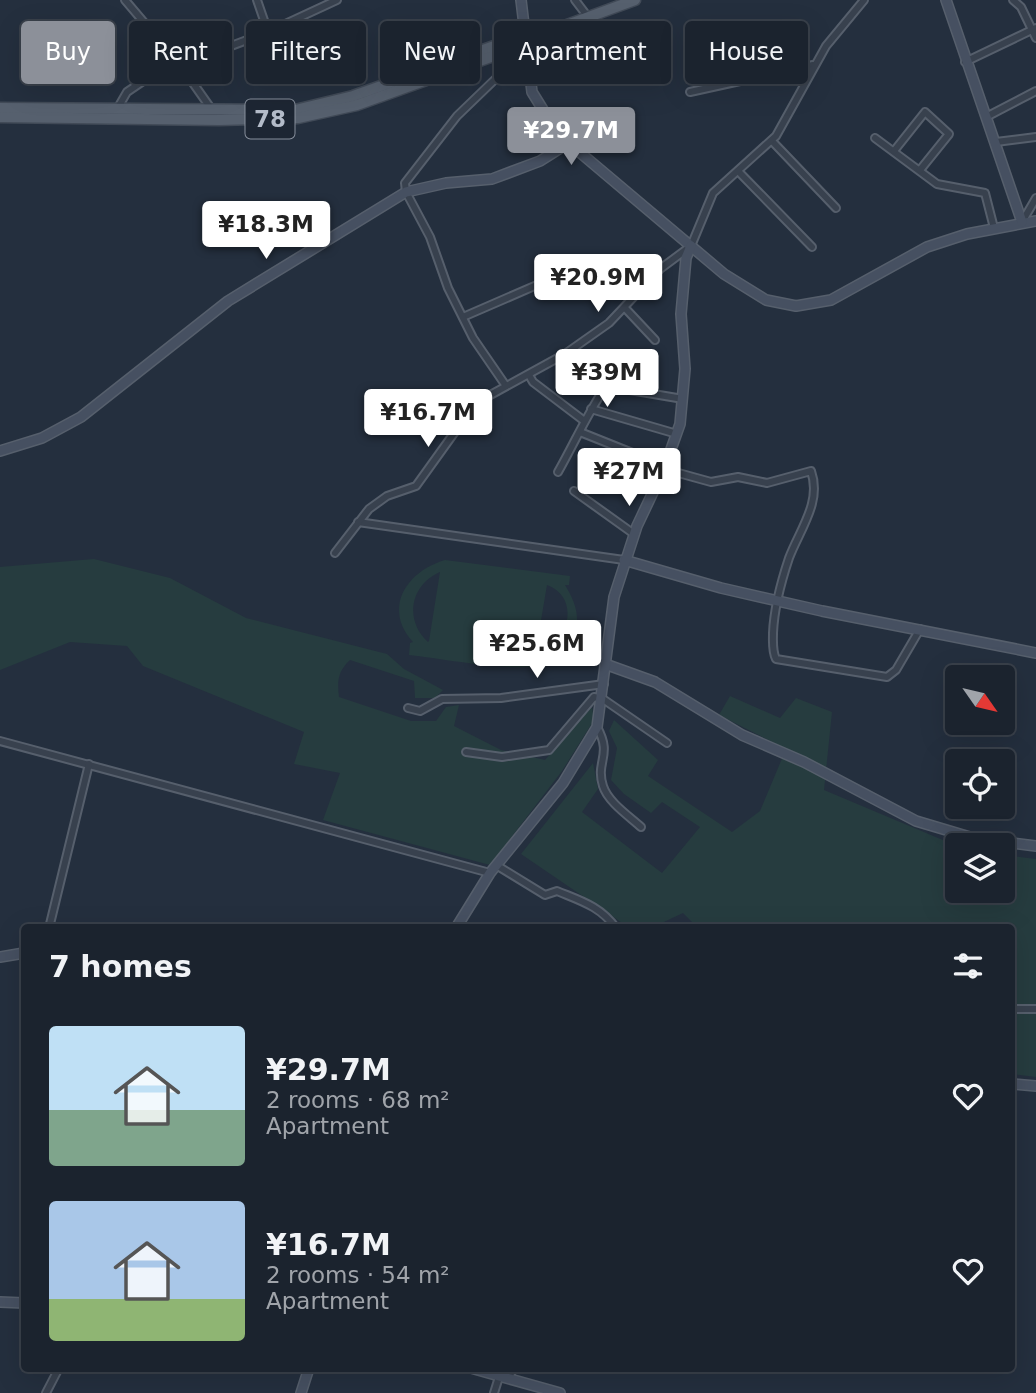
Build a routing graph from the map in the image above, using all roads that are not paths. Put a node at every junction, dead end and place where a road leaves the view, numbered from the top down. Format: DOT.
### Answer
graph roads {
  1 [pos="125,0"];
  2 [pos="257,0"];
  3 [pos="337,0"];
  4 [pos="521,0"];
  5 [pos="575,0"];
  6 [pos="635,0"];
  7 [pos="864,0"];
  8 [pos="946,0"];
  9 [pos="1013,0"];
  10 [pos="588,17"];
  11 [pos="143,21"];
  12 [pos="264,21"];
  13 [pos="292,21"];
  14 [pos="524,21"];
  15 [pos="577,21"];
  16 [pos="1033,29"];
  17 [pos="1036,38"];
  18 [pos="494,46"];
  19 [pos="965,62"];
  20 [pos="815,64"];
  21 [pos="494,80"];
  22 [pos="136,84"];
  23 [pos="194,84"];
  24 [pos="531,84"];
  25 [pos="1036,91"];
  26 [pos="690,92"];
  27 [pos="0,108"];
  28 [pos="114,113"];
  29 [pos="216,116"];
  30 [pos="988,116"];
  31 [pos="0,117"];
  32 [pos="1036,137"];
  33 [pos="875,138"];
  34 [pos="772,141"];
  35 [pos="996,142"];
  36 [pos="567,145"];
  37 [pos="894,151"];
  38 [pos="738,170"];
  39 [pos="920,170"];
  40 [pos="405,192"];
  41 [pos="1036,198"];
  42 [pos="836,208"];
  43 [pos="1036,221"];
  44 [pos="1022,222"];
  45 [pos="994,228"];
  46 [pos="691,246"];
  47 [pos="812,247"];
  48 [pos="546,281"];
  49 [pos="625,308"];
  50 [pos="463,317"];
  51 [pos="655,340"];
  52 [pos="529,375"];
  53 [pos="506,386"];
  54 [pos="683,399"];
  55 [pos="591,409"];
  56 [pos="583,421"];
  57 [pos="580,432"];
  58 [pos="677,434"];
  59 [pos="0,451"];
  60 [pos="665,468"];
  61 [pos="558,472"];
  62 [pos="574,491"];
  63 [pos="358,522"];
  64 [pos="634,534"];
  65 [pos="335,553"];
  66 [pos="624,560"];
  67 [pos="778,600"];
  68 [pos="920,629"];
  69 [pos="1036,653"];
  70 [pos="605,664"];
  71 [pos="604,684"];
  72 [pos="603,699"];
  73 [pos="408,708"];
  74 [pos="597,727"];
  75 [pos="0,741"];
  76 [pos="667,743"];
  77 [pos="466,752"];
  78 [pos="89,764"];
  79 [pos="641,827"];
  80 [pos="1036,846"];
  81 [pos="493,869"];
  82 [pos="50,924"];
  83 [pos="459,924"];
  84 [pos="613,924"];
  85 [pos="21,954"];
  86 [pos="0,957"];
  87 [pos="1015,1009"];
  88 [pos="1036,1009"];
  89 [pos="1015,1084"];
  90 [pos="1036,1086"];
  91 [pos="0,1302"];
  92 [pos="21,1303"];
  93 [pos="56,1372"];
  94 [pos="308,1372"];
  95 [pos="484,1372"];
  96 [pos="509,1372"];
  97 [pos="504,1378"];
  98 [pos="46,1393"];
  99 [pos="301,1393"];
  100 [pos="494,1393"];
  101 [pos="559,1393"];
  1 -- 11 [label="street"];
  2 -- 12 [label="street"];
  3 -- 13 [label="street"];
  4 -- 14 [label="street"];
  5 -- 10 [label="street"];
  6 -- 10 [label="main road, 78"];
  7 -- 20 [label="street"];
  8 -- 19 [label="street"];
  9 -- 16 [label="street"];
  10 -- 15 [label="main road, 78"];
  16 -- 17 [label="street"];
  16 -- 19 [label="street"];
  18 -- 29 [label="main road, 78"];
  19 -- 30 [label="street"];
  20 -- 26 [label="street"];
  20 -- 34 [label="street"];
  21 -- 40 [label="street"];
  22 -- 28 [label="street"];
  23 -- 29 [label="street"];
  24 -- 36 [label="street"];
  25 -- 30 [label="street"];
  27 -- 28 [label="main road, 78"];
  28 -- 29 [label="main road, 78"];
  28 -- 31 [label="main road, 78"];
  30 -- 35 [label="street"];
  32 -- 35 [label="street"];
  33 -- 37 [label="street"];
  34 -- 38 [label="street"];
  34 -- 42 [label="street"];
  35 -- 44 [label="street"];
  36 -- 40 [label="street"];
  36 -- 46 [label="street"];
  37 -- 39 [label="street"];
  37 -- 39 [label="street"];
  38 -- 46 [label="street"];
  38 -- 47 [label="street"];
  39 -- 45 [label="street"];
  40 -- 50 [label="street"];
  40 -- 59 [label="street"];
  41 -- 44 [label="street"];
  43 -- 44 [label="street"];
  44 -- 45 [label="street"];
  45 -- 46 [label="street"];
  46 -- 49 [label="street"];
  46 -- 54 [label="street"];
  48 -- 50 [label="street"];
  49 -- 51 [label="street"];
  49 -- 52 [label="street"];
  50 -- 53 [label="street"];
  52 -- 53 [label="street"];
  52 -- 56 [label="street"];
  53 -- 63 [label="street"];
  54 -- 55 [label="street"];
  54 -- 58 [label="street"];
  55 -- 56 [label="street"];
  55 -- 58 [label="street"];
  56 -- 57 [label="street"];
  57 -- 60 [label="street"];
  57 -- 61 [label="street"];
  58 -- 60 [label="street"];
  60 -- 64 [label="street"];
  60 -- 67 [label="street"];
  62 -- 64 [label="street"];
  63 -- 65 [label="street"];
  63 -- 66 [label="street"];
  64 -- 66 [label="street"];
  66 -- 67 [label="street"];
  66 -- 70 [label="street"];
  67 -- 68 [label="street"];
  67 -- 68 [label="street"];
  68 -- 69 [label="street"];
  70 -- 71 [label="street"];
  70 -- 80 [label="street"];
  71 -- 72 [label="street"];
  71 -- 73 [label="street"];
  72 -- 74 [label="street"];
  72 -- 76 [label="street"];
  72 -- 77 [label="street"];
  74 -- 79 [label="street"];
  74 -- 81 [label="street"];
  75 -- 78 [label="street"];
  78 -- 81 [label="street"];
  78 -- 82 [label="street"];
  81 -- 83 [label="street"];
  81 -- 84 [label="street"];
  85 -- 86 [label="street"];
  87 -- 88 [label="street"];
  89 -- 90 [label="street"];
  91 -- 92 [label="street"];
  93 -- 98 [label="street"];
  94 -- 99 [label="street"];
  95 -- 97 [label="street"];
  96 -- 97 [label="street"];
  97 -- 100 [label="street"];
  97 -- 101 [label="street"];
}
